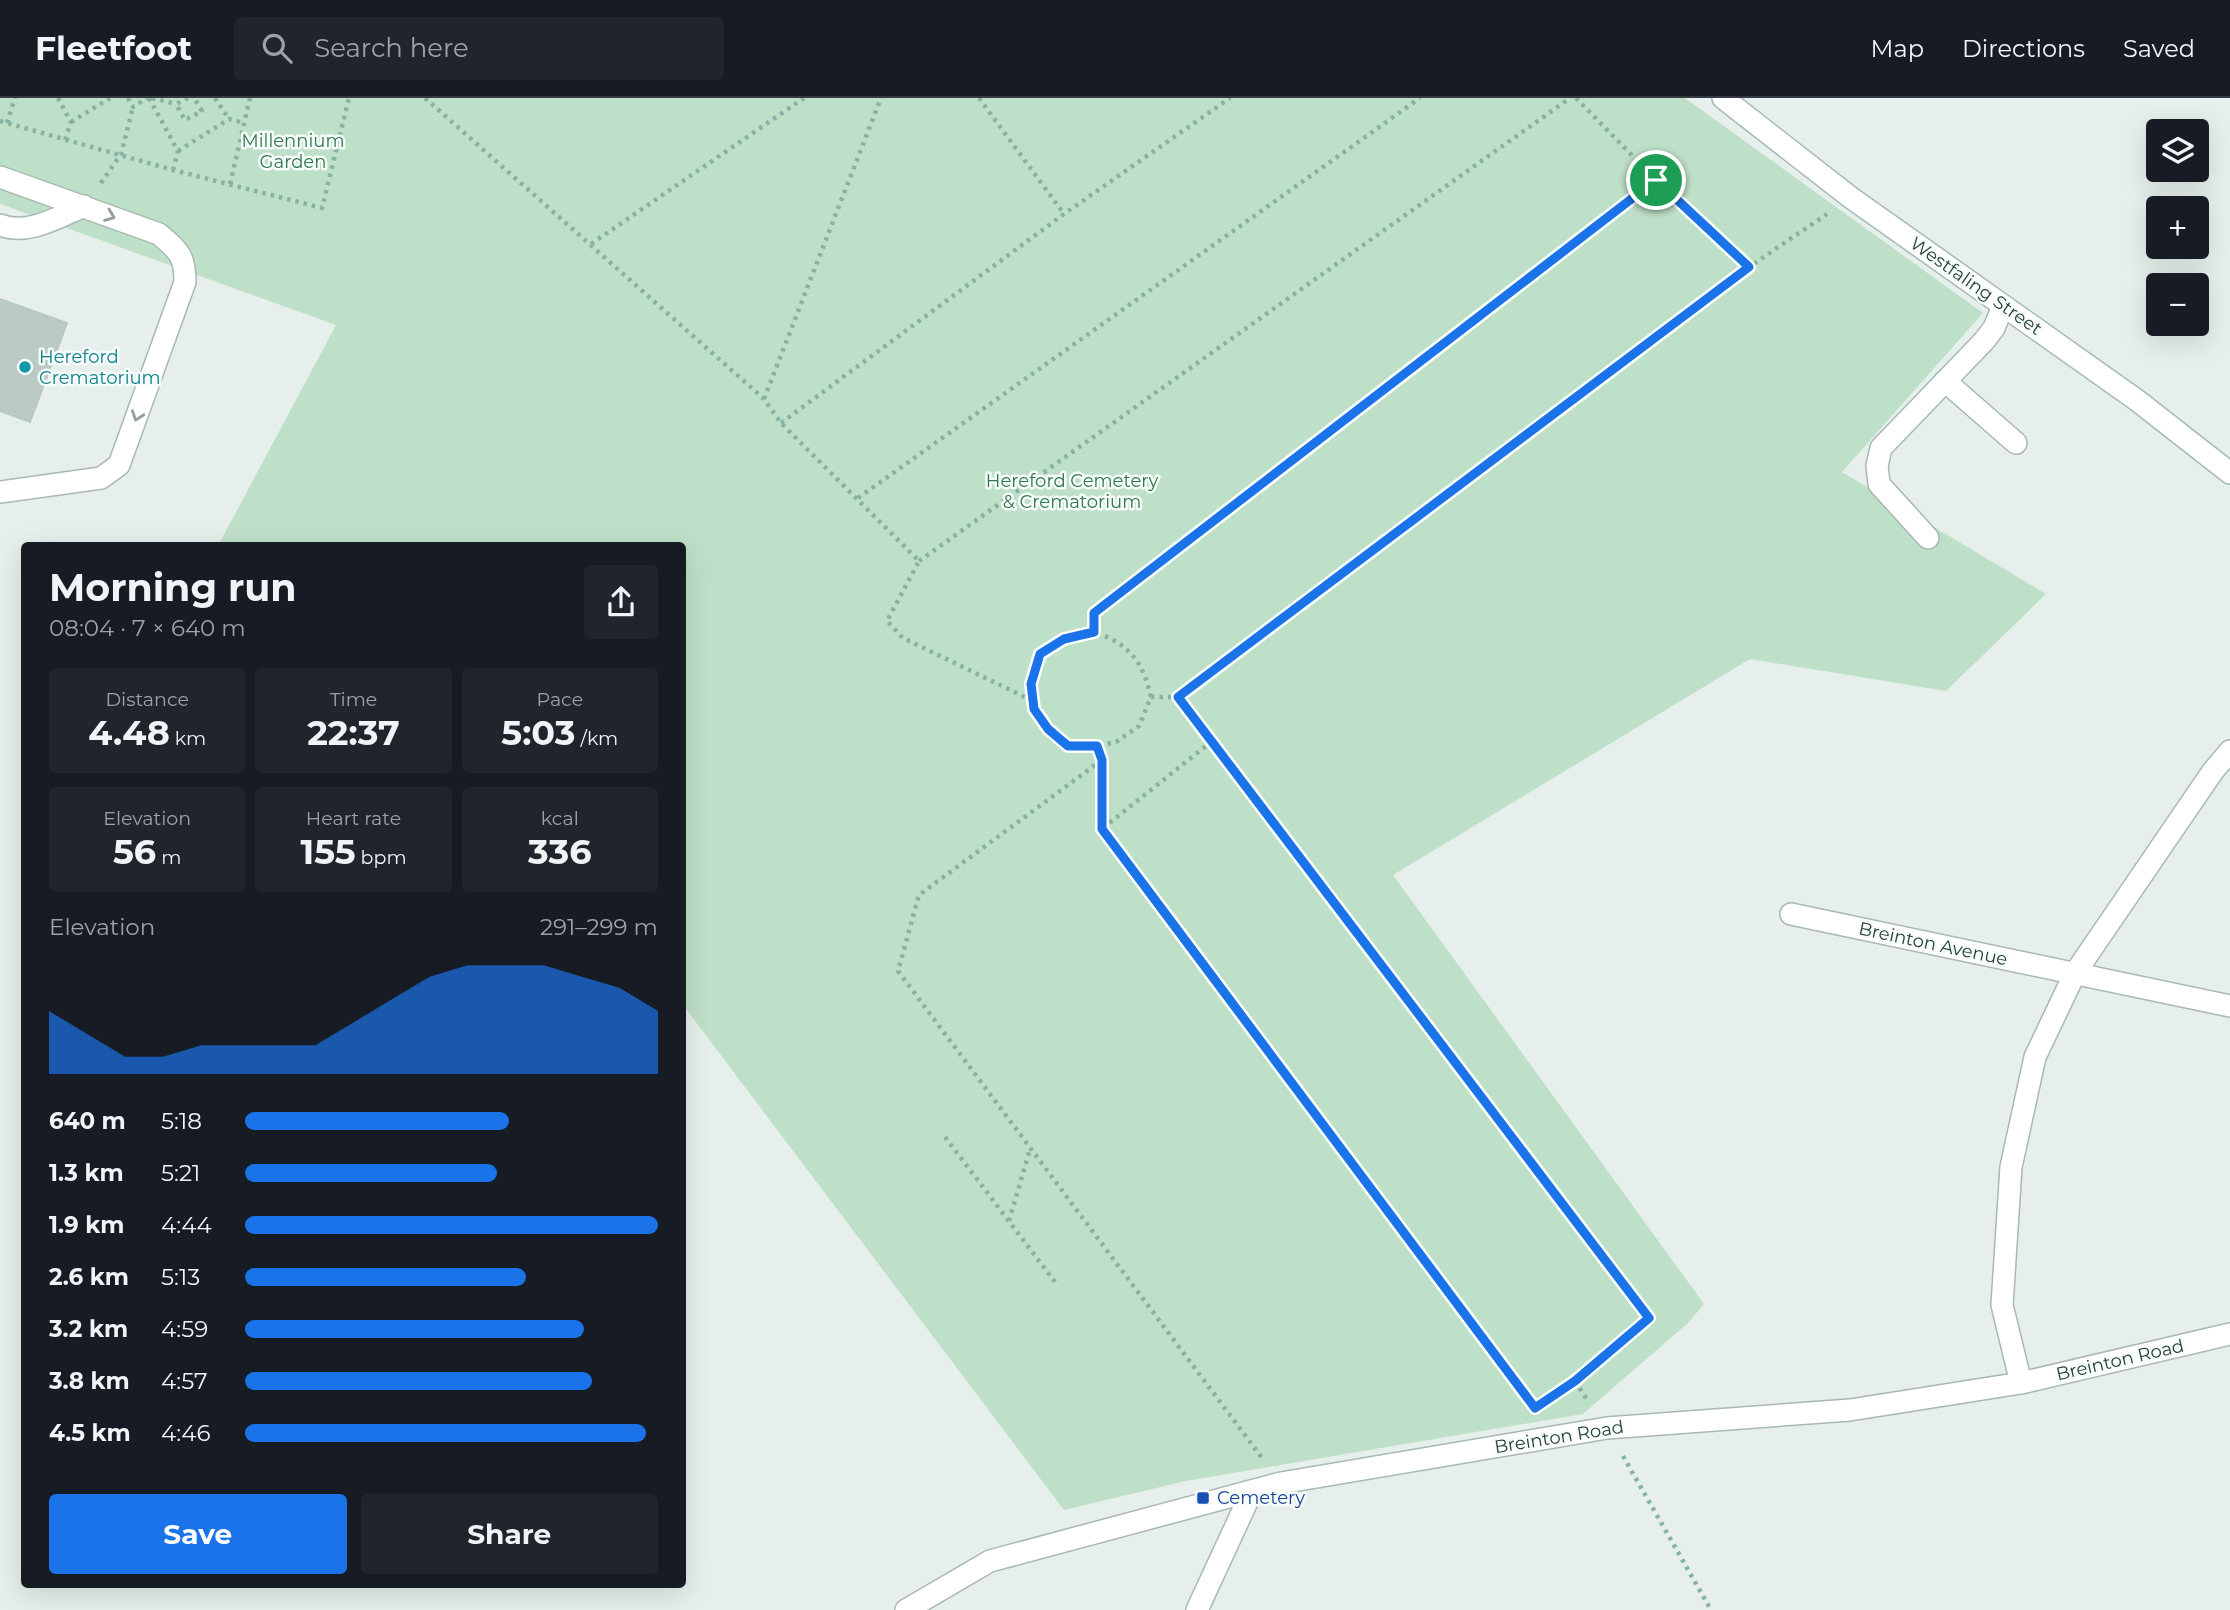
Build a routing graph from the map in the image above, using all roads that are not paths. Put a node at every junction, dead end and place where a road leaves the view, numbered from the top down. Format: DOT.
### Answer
graph roads {
  1 [pos="1723,98"];
  2 [pos="0,177"];
  3 [pos="84,206"];
  4 [pos="0,225"];
  5 [pos="2003,306"];
  6 [pos="1945,381"];
  7 [pos="2016,443"];
  8 [pos="2230,473"];
  9 [pos="0,492"];
  10 [pos="1928,538"];
  11 [pos="2230,751"];
  12 [pos="1791,914"];
  13 [pos="2075,973"];
  14 [pos="2230,1006"];
  15 [pos="2230,1334"];
  16 [pos="2021,1383"];
  17 [pos="1252,1491"];
  18 [pos="906,1610"];
  19 [pos="1197,1610"];
  1 -- 5 [label="street, Westfaling Street"];
  2 -- 3 [label="street"];
  3 -- 4 [label="street"];
  3 -- 9 [label="street, one-way"];
  5 -- 6 [label="street"];
  5 -- 8 [label="street, Westfaling Street"];
  6 -- 7 [label="street"];
  6 -- 10 [label="street"];
  11 -- 13 [label="street"];
  12 -- 13 [label="street, Breinton Avenue"];
  13 -- 14 [label="street, Breinton Avenue"];
  13 -- 16 [label="street"];
  15 -- 16 [label="street, Breinton Road"];
  16 -- 17 [label="street, Breinton Road"];
  17 -- 18 [label="street, Breinton Road"];
  17 -- 19 [label="street"];
}
